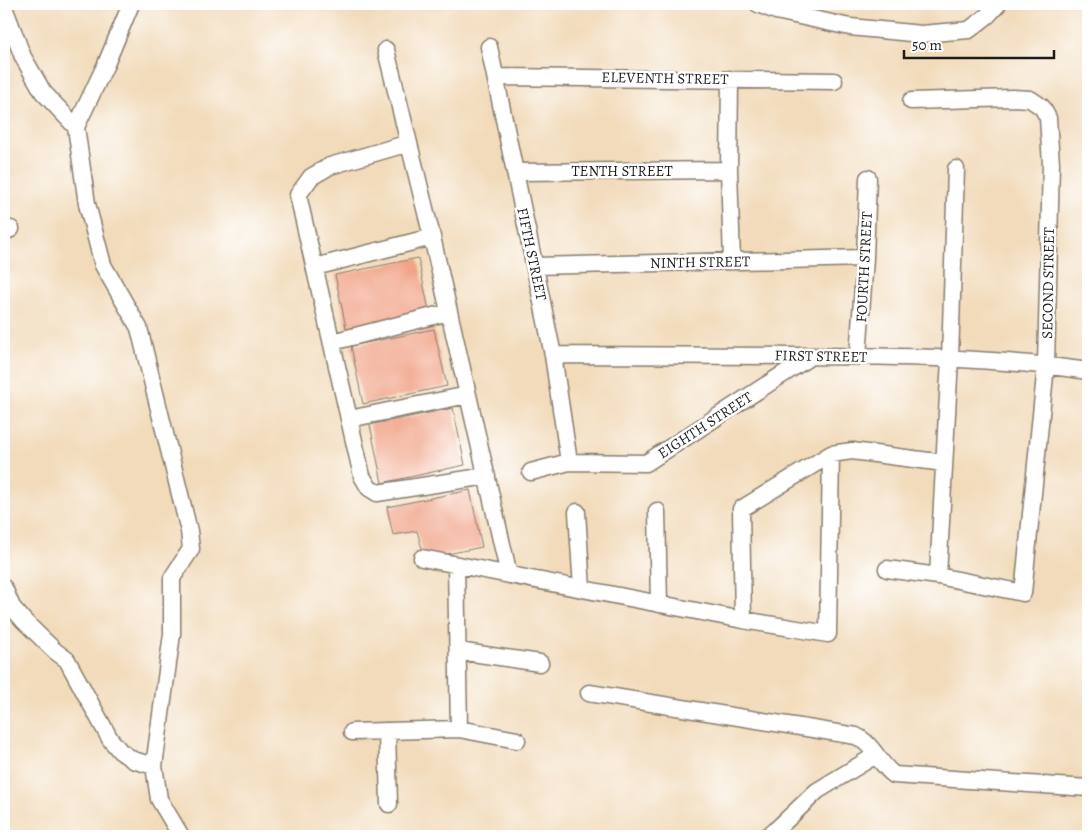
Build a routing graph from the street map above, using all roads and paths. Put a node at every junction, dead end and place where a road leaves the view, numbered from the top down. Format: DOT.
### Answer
graph roads {
  1 [pos="131,4"];
  2 [pos="758,4"];
  3 [pos="998,4"];
  4 [pos="4,8"];
  5 [pos="489,47"];
  6 [pos="386,50"];
  7 [pos="496,76"];
  8 [pos="730,79"];
  9 [pos="834,80"];
  10 [pos="911,101"];
  11 [pos="76,127"];
  12 [pos="409,142"];
  13 [pos="956,169"];
  14 [pos="729,170"];
  15 [pos="515,172"];
  16 [pos="868,178"];
  17 [pos="432,237"];
  18 [pos="865,258"];
  19 [pos="732,262"];
  20 [pos="535,266"];
  21 [pos="315,267"];
  22 [pos="449,312"];
  23 [pos="332,342"];
  24 [pos="553,355"];
  25 [pos="811,356"];
  26 [pos="858,356"];
  27 [pos="950,359"];
  28 [pos="1046,365"];
  29 [pos="1088,371"];
  30 [pos="468,395"];
  31 [pos="349,419"];
  32 [pos="831,454"];
  33 [pos="569,462"];
  34 [pos="944,463"];
  35 [pos="531,472"];
  36 [pos="487,476"];
  37 [pos="657,511"];
  38 [pos="577,512"];
  39 [pos="422,558"];
  40 [pos="456,565"];
  41 [pos="887,569"];
  42 [pos="509,575"];
  43 [pos="938,576"];
  44 [pos="4,588"];
  45 [pos="582,589"];
  46 [pos="659,604"];
  47 [pos="743,620"];
  48 [pos="458,651"];
  49 [pos="540,663"];
  50 [pos="589,693"];
  51 [pos="459,729"];
  52 [pos="387,731"];
  53 [pos="352,732"];
  54 [pos="517,740"];
  55 [pos="876,755"];
  56 [pos="154,766"];
  57 [pos="1088,788"];
  58 [pos="389,804"];
  59 [pos="181,836"];
  60 [pos="767,836"];
  1 -- 11 [label="street"];
  2 -- 3 [label="street"];
  4 -- 11 [label="street"];
  5 -- 7 [label="street, FIFTH STREET"];
  6 -- 12 [label="street"];
  7 -- 8 [label="street, ELEVENTH STREET"];
  7 -- 15 [label="street, FIFTH STREET"];
  8 -- 9 [label="street, ELEVENTH STREET"];
  8 -- 14 [label="street"];
  10 -- 28 [label="street, SECOND STREET"];
  11 -- 56 [label="street"];
  12 -- 17 [label="street"];
  12 -- 21 [label="street"];
  13 -- 27 [label="street"];
  14 -- 15 [label="street, TENTH STREET"];
  14 -- 19 [label="street"];
  15 -- 20 [label="street, FIFTH STREET"];
  16 -- 18 [label="street, FOURTH STREET"];
  17 -- 21 [label="street"];
  17 -- 22 [label="street"];
  18 -- 19 [label="street, NINTH STREET"];
  18 -- 26 [label="street, FOURTH STREET"];
  19 -- 20 [label="street, NINTH STREET"];
  20 -- 24 [label="street, FIFTH STREET"];
  21 -- 23 [label="street"];
  22 -- 23 [label="street"];
  22 -- 30 [label="street"];
  23 -- 31 [label="street"];
  24 -- 25 [label="street, FIRST STREET"];
  24 -- 33 [label="street, FIFTH STREET"];
  25 -- 26 [label="street, FIRST STREET"];
  25 -- 33 [label="street, EIGHTH STREET"];
  26 -- 27 [label="street, FIRST STREET"];
  27 -- 28 [label="street, FIRST STREET"];
  27 -- 34 [label="street"];
  28 -- 29 [label="street, FIRST STREET"];
  28 -- 43 [label="street, SECOND STREET"];
  30 -- 31 [label="street"];
  30 -- 36 [label="street"];
  31 -- 36 [label="street"];
  32 -- 34 [label="street"];
  32 -- 47 [label="street"];
  32 -- 47 [label="street"];
  33 -- 35 [label="street, EIGHTH STREET"];
  34 -- 43 [label="street"];
  36 -- 42 [label="street"];
  37 -- 46 [label="street"];
  38 -- 45 [label="street"];
  39 -- 40 [label="street"];
  40 -- 42 [label="street"];
  40 -- 48 [label="street"];
  41 -- 43 [label="street"];
  42 -- 45 [label="street"];
  44 -- 56 [label="street"];
  45 -- 46 [label="street"];
  46 -- 47 [label="street"];
  48 -- 49 [label="street"];
  48 -- 51 [label="street"];
  50 -- 55 [label="street"];
  51 -- 52 [label="street"];
  51 -- 54 [label="street"];
  52 -- 53 [label="street"];
  52 -- 58 [label="street"];
  55 -- 57 [label="street"];
  55 -- 60 [label="street"];
  56 -- 59 [label="street"];
}
